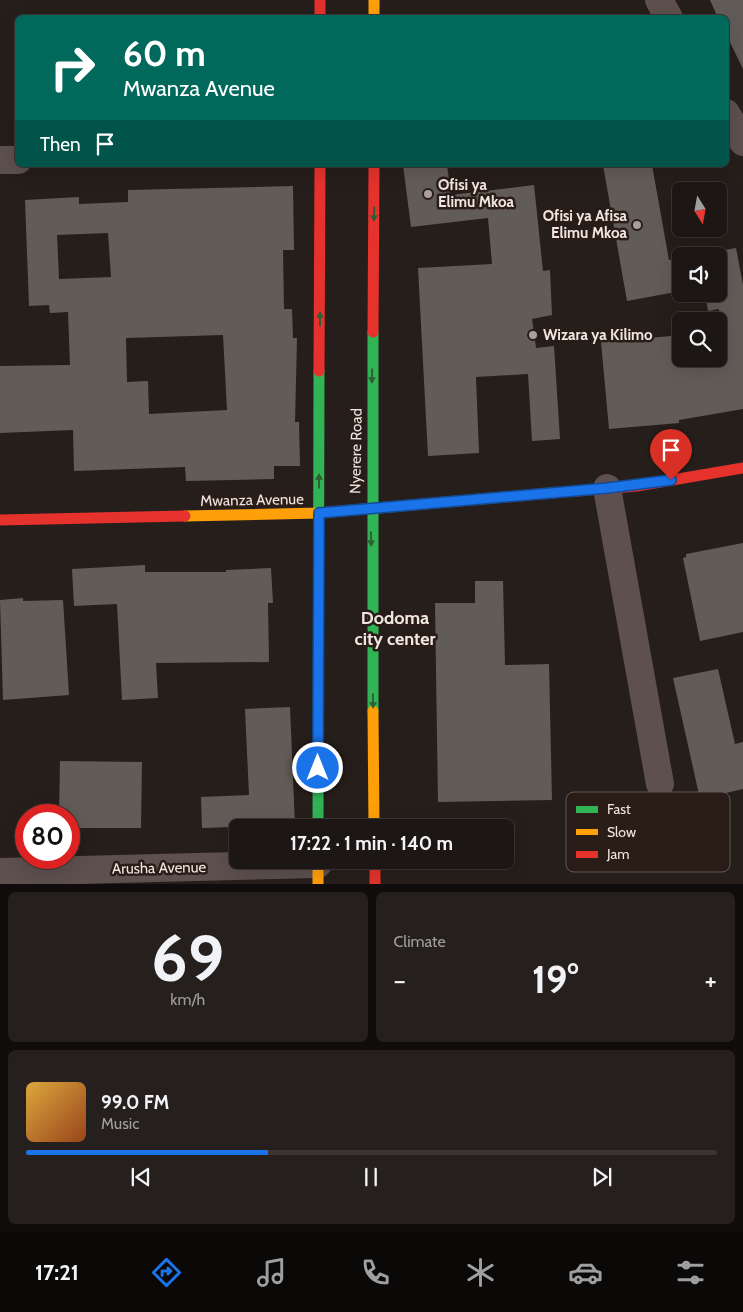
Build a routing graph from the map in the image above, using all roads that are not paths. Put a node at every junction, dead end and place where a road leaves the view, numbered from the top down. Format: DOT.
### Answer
graph roads {
  1 [pos="320,0"];
  2 [pos="374,0"];
  3 [pos="659,0"];
  4 [pos="320,15"];
  5 [pos="374,15"];
  6 [pos="667,15"];
  7 [pos="729,118"];
  8 [pos="743,142"];
  9 [pos="0,160"];
  10 [pos="15,160"];
  11 [pos="320,167"];
  12 [pos="374,167"];
  13 [pos="743,468"];
  14 [pos="608,488"];
  15 [pos="371,510"];
  16 [pos="319,513"];
  17 [pos="0,520"];
  18 [pos="660,784"];
  19 [pos="318,819"];
  20 [pos="374,819"];
  21 [pos="375,869"];
  22 [pos="318,870"];
  23 [pos="0,872"];
  24 [pos="375,884"];
  1 -- 4 [label="main road"];
  2 -- 5 [label="main road"];
  3 -- 6 [label="street"];
  7 -- 8 [label="street"];
  9 -- 10 [label="street"];
  16 -- 11 [label="main road, one-way"];
  12 -- 15 [label="main road, Nyerere Road, one-way"];
  13 -- 14 [label="main road, Mwanza Avenue"];
  14 -- 15 [label="main road, Mwanza Avenue"];
  14 -- 18 [label="street"];
  15 -- 16 [label="main road, Mwanza Avenue"];
  15 -- 20 [label="main road, Nyerere Road, one-way"];
  16 -- 17 [label="main road, Mwanza Avenue"];
  16 -- 19 [label="main road"];
  21 -- 24 [label="main road"];
  22 -- 23 [label="street, Arusha Avenue"];
}
